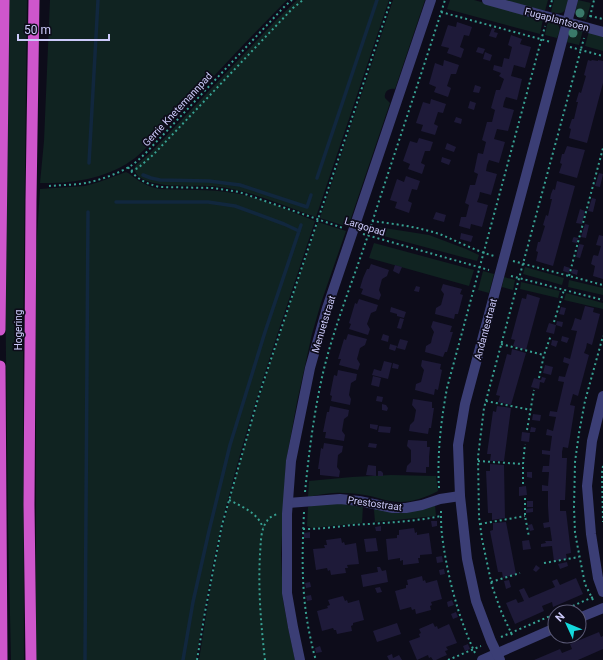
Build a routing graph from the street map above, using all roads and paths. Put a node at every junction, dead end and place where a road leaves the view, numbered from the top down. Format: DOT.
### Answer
graph roads {
  1 [pos="4,0"];
  2 [pos="34,0"];
  3 [pos="292,0"];
  4 [pos="303,0"];
  5 [pos="391,0"];
  6 [pos="445,0"];
  7 [pos="487,0"];
  8 [pos="573,0"];
  9 [pos="594,0"];
  10 [pos="430,4"];
  11 [pos="441,12"];
  12 [pos="590,16"];
  13 [pos="603,19"];
  14 [pos="567,22"];
  15 [pos="587,27"];
  16 [pos="603,32"];
  17 [pos="561,44"];
  18 [pos="581,50"];
  19 [pos="603,56"];
  20 [pos="603,148"];
  21 [pos="128,167"];
  22 [pos="131,171"];
  23 [pos="49,186"];
  24 [pos="317,220"];
  25 [pos="372,221"];
  26 [pos="353,232"];
  27 [pos="367,236"];
  28 [pos="504,259"];
  29 [pos="523,264"];
  30 [pos="500,273"];
  31 [pos="569,276"];
  32 [pos="519,278"];
  33 [pos="603,285"];
  34 [pos="564,290"];
  35 [pos="603,300"];
  36 [pos="554,322"];
  37 [pos="0,330"];
  38 [pos="551,335"];
  39 [pos="501,344"];
  40 [pos="544,355"];
  41 [pos="0,366"];
  42 [pos="539,378"];
  43 [pos="534,390"];
  44 [pos="603,396"];
  45 [pos="486,401"];
  46 [pos="531,410"];
  47 [pos="527,430"];
  48 [pos="525,444"];
  49 [pos="478,461"];
  50 [pos="523,464"];
  51 [pos="603,466"];
  52 [pos="523,484"];
  53 [pos="460,496"];
  54 [pos="524,498"];
  55 [pos="229,500"];
  56 [pos="304,502"];
  57 [pos="288,503"];
  58 [pos="287,514"];
  59 [pos="441,516"];
  60 [pos="525,516"];
  61 [pos="603,522"];
  62 [pos="480,524"];
  63 [pos="263,528"];
  64 [pos="303,529"];
  65 [pos="529,537"];
  66 [pos="579,557"];
  67 [pos="544,563"];
  68 [pos="520,573"];
  69 [pos="491,582"];
  70 [pos="599,593"];
  71 [pos="578,604"];
  72 [pos="603,608"];
  73 [pos="587,615"];
  74 [pos="547,617"];
  75 [pos="547,631"];
  76 [pos="510,633"];
  77 [pos="500,637"];
  78 [pos="485,644"];
  79 [pos="516,645"];
  80 [pos="498,657"];
  81 [pos="2,660"];
  82 [pos="31,660"];
  83 [pos="197,660"];
  84 [pos="265,660"];
  85 [pos="300,660"];
  86 [pos="316,660"];
  87 [pos="448,660"];
  88 [pos="482,660"];
  1 -- 37 [label="highway, Hogering"];
  2 -- 82 [label="highway, Hogering"];
  3 -- 21 [label="path, Gerrie Knetemannpad"];
  4 -- 22 [label="path"];
  5 -- 24 [label="path"];
  6 -- 11 [label="path"];
  7 -- 14 [label="street, Fugaplantsoen"];
  8 -- 14 [label="street, Andantestraat"];
  9 -- 12 [label="path"];
  10 -- 11 [label="path"];
  10 -- 26 [label="street, Menuetstraat"];
  11 -- 17 [label="path"];
  11 -- 25 [label="path"];
  12 -- 13 [label="path"];
  12 -- 15 [label="path"];
  14 -- 15 [label="street, Fugaplantsoen"];
  14 -- 17 [label="street, Andantestraat"];
  15 -- 16 [label="street, Fugaplantsoen"];
  15 -- 18 [label="path"];
  17 -- 18 [label="path"];
  17 -- 28 [label="street, Andantestraat"];
  18 -- 19 [label="path"];
  18 -- 29 [label="path"];
  20 -- 31 [label="path"];
  21 -- 22 [label="path, Largopad"];
  21 -- 23 [label="path, Gerrie Knetemannpad"];
  22 -- 24 [label="path, Largopad"];
  24 -- 26 [label="path, Largopad"];
  24 -- 55 [label="path"];
  25 -- 27 [label="path"];
  25 -- 28 [label="path"];
  26 -- 27 [label="path, Largopad"];
  26 -- 57 [label="street, Menuetstraat"];
  27 -- 30 [label="path, Largopad"];
  27 -- 56 [label="path"];
  28 -- 29 [label="path"];
  28 -- 30 [label="street, Andantestraat"];
  29 -- 31 [label="path"];
  29 -- 32 [label="path"];
  30 -- 32 [label="path, Largopad"];
  30 -- 53 [label="street, Andantestraat"];
  31 -- 33 [label="path"];
  32 -- 34 [label="path, Largopad"];
  32 -- 39 [label="path"];
  34 -- 35 [label="path, Largopad"];
  34 -- 36 [label="path"];
  38 -- 40 [label="path"];
  39 -- 40 [label="path"];
  39 -- 45 [label="path"];
  40 -- 42 [label="path"];
  41 -- 81 [label="highway"];
  43 -- 46 [label="path"];
  44 -- 70 [label="street"];
  45 -- 46 [label="path"];
  45 -- 49 [label="path"];
  46 -- 47 [label="path"];
  48 -- 50 [label="path"];
  49 -- 50 [label="path"];
  49 -- 62 [label="path"];
  50 -- 52 [label="path"];
  51 -- 61 [label="path"];
  53 -- 56 [label="street, Prestostraat"];
  53 -- 80 [label="street, Andantestraat"];
  54 -- 60 [label="path"];
  55 -- 63 [label="path"];
  55 -- 83 [label="path"];
  56 -- 57 [label="street, Prestostraat"];
  56 -- 64 [label="path"];
  57 -- 58 [label="street, Menuetstraat"];
  58 -- 63 [label="path"];
  58 -- 85 [label="street, Menuetstraat"];
  59 -- 64 [label="path"];
  60 -- 62 [label="path"];
  60 -- 65 [label="path"];
  62 -- 69 [label="path"];
  63 -- 84 [label="path"];
  64 -- 86 [label="path"];
  66 -- 67 [label="path"];
  68 -- 69 [label="path"];
  69 -- 76 [label="path"];
  70 -- 71 [label="path"];
  72 -- 73 [label="street"];
  74 -- 76 [label="path"];
  75 -- 79 [label="street"];
  76 -- 77 [label="path"];
  76 -- 79 [label="path"];
  78 -- 87 [label="path"];
  79 -- 80 [label="street"];
  80 -- 88 [label="street"];
}
